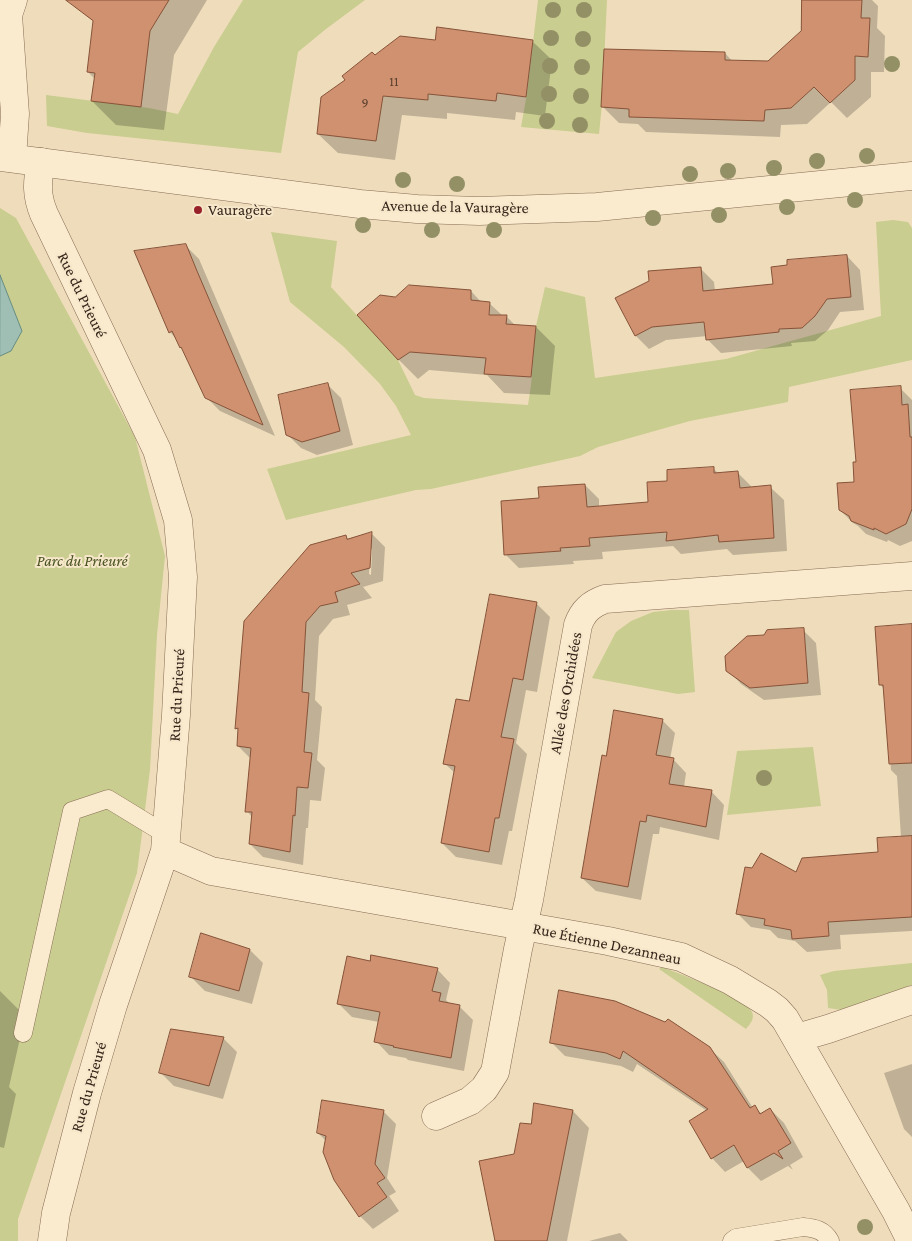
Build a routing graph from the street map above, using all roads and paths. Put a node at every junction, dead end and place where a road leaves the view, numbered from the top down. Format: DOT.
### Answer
graph roads {
  1 [pos="13,0"];
  2 [pos="6,158"];
  3 [pos="41,162"];
  4 [pos="912,176"];
  5 [pos="912,576"];
  6 [pos="166,843"];
  7 [pos="523,926"];
  8 [pos="912,1000"];
  9 [pos="23,1033"];
  10 [pos="797,1038"];
  11 [pos="436,1116"];
  12 [pos="52,1241"];
  13 [pos="732,1241"];
  14 [pos="830,1241"];
  15 [pos="911,1241"];
  1 -- 2 [label="street"];
  2 -- 3 [label="street, Avenue de la Vauragère"];
  3 -- 4 [label="street, Avenue de la Vauragère"];
  3 -- 6 [label="street, Rue du Prieuré"];
  5 -- 7 [label="street, Allée des Orchidées"];
  6 -- 7 [label="street, Rue Étienne Dezanneau"];
  6 -- 9 [label="lane"];
  6 -- 12 [label="street, Rue du Prieuré"];
  7 -- 10 [label="street, Rue Étienne Dezanneau"];
  7 -- 11 [label="street, Allée des Orchidées"];
  8 -- 10 [label="street"];
  10 -- 15 [label="street, Rue Étienne Dezanneau"];
  13 -- 14 [label="lane"];
}
